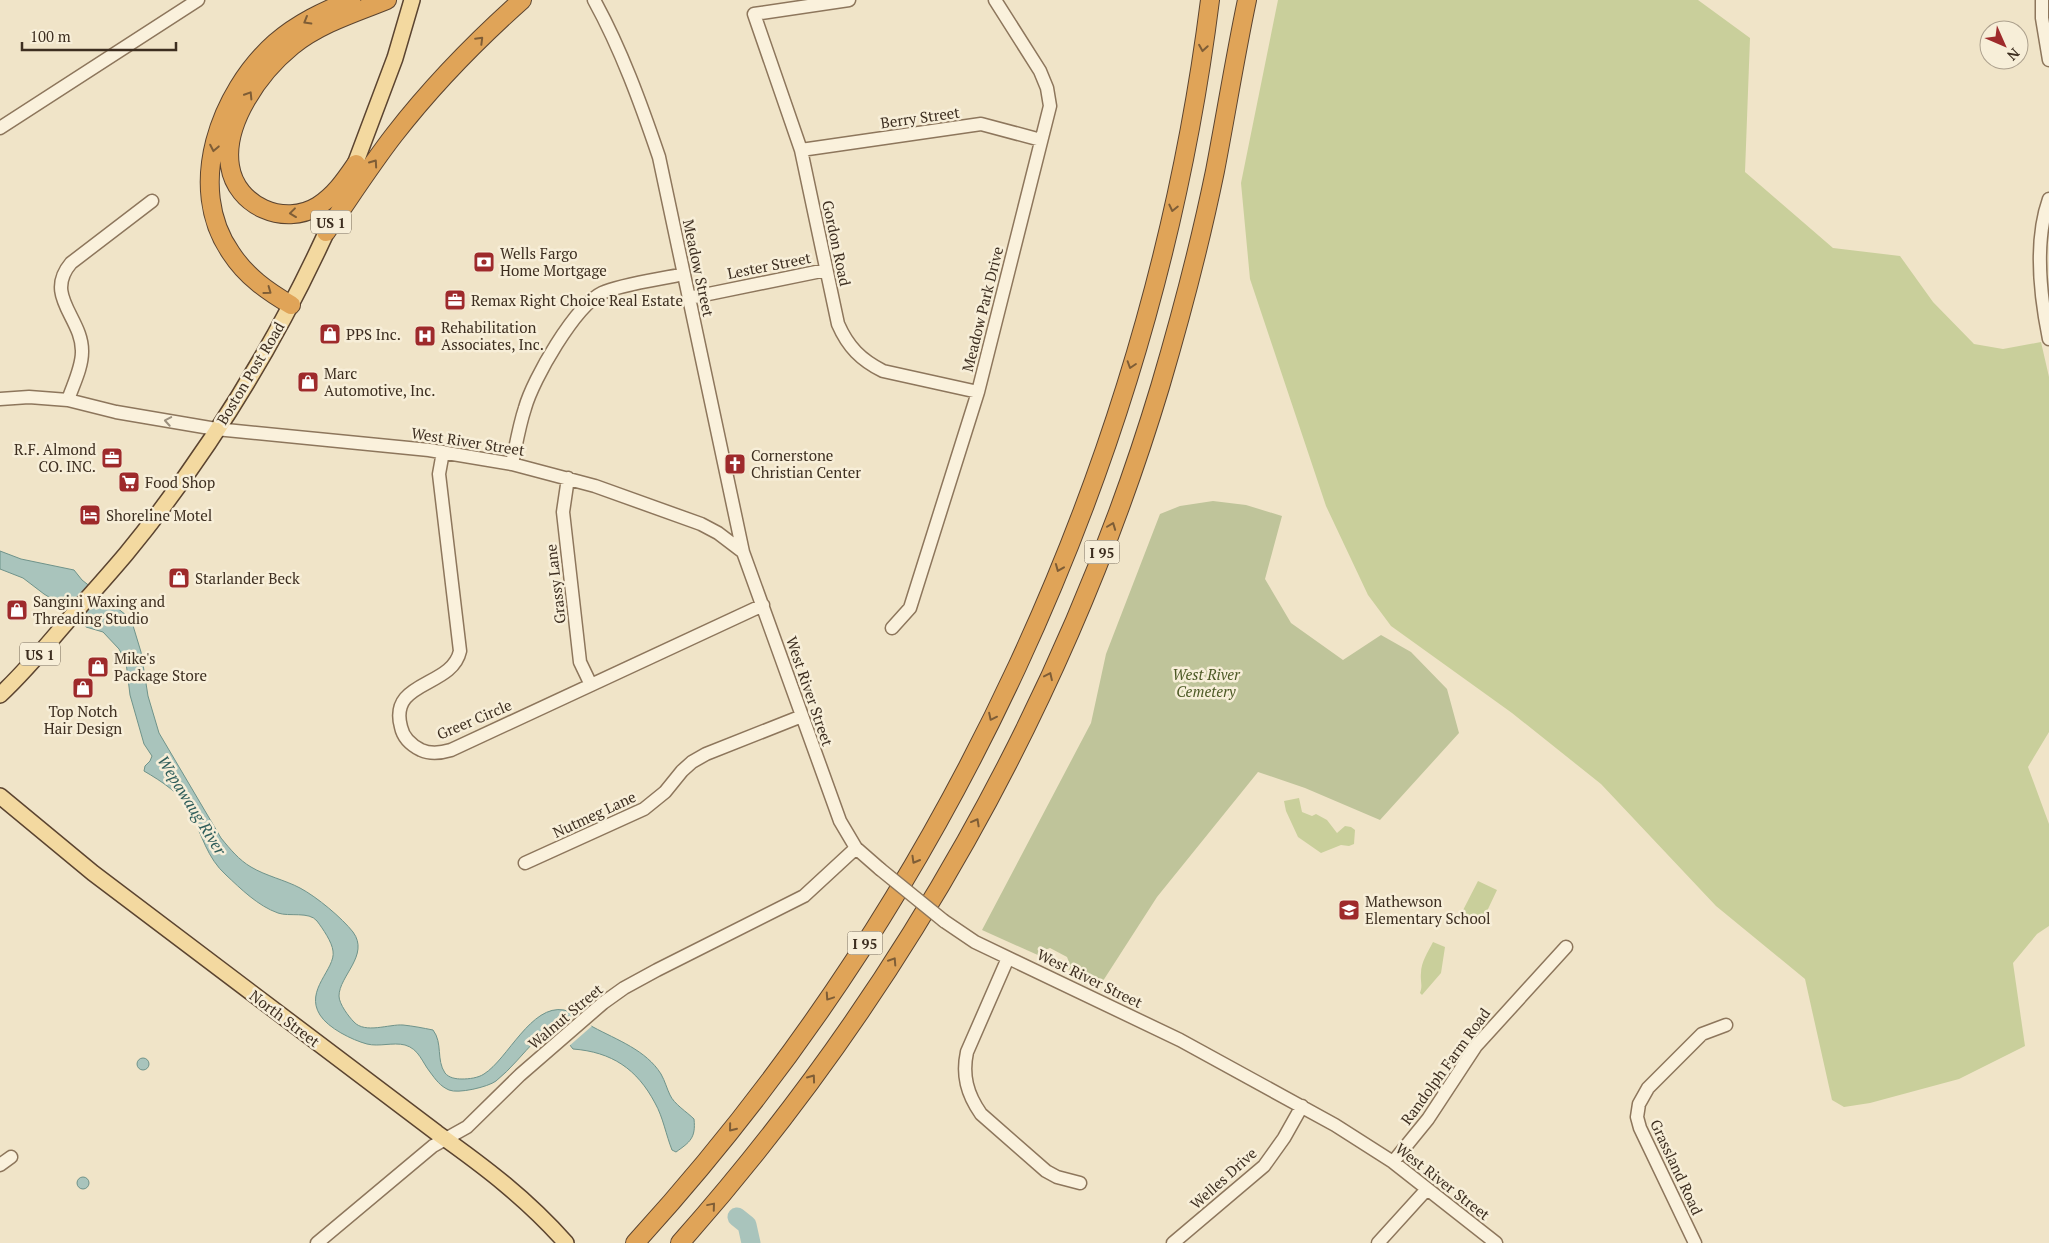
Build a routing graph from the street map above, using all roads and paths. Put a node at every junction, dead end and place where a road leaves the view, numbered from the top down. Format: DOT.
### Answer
graph roads {
  1 [pos="198,0"];
  2 [pos="351,0"];
  3 [pos="412,0"];
  4 [pos="522,0"];
  5 [pos="594,0"];
  6 [pos="849,0"];
  7 [pos="995,0"];
  8 [pos="1210,0"];
  9 [pos="1245,0"];
  10 [pos="2042,0"];
  11 [pos="381,2"];
  12 [pos="2049,60"];
  13 [pos="0,128"];
  14 [pos="1041,140"];
  15 [pos="801,150"];
  16 [pos="356,164"];
  17 [pos="2049,199"];
  18 [pos="152,201"];
  19 [pos="326,232"];
  20 [pos="826,270"];
  21 [pos="684,274"];
  22 [pos="689,298"];
  23 [pos="290,305"];
  24 [pos="2049,339"];
  25 [pos="978,392"];
  26 [pos="0,399"];
  27 [pos="68,400"];
  28 [pos="216,429"];
  29 [pos="443,452"];
  30 [pos="512,464"];
  31 [pos="568,478"];
  32 [pos="743,552"];
  33 [pos="763,605"];
  34 [pos="892,628"];
  35 [pos="591,685"];
  36 [pos="0,695"];
  37 [pos="802,716"];
  38 [pos="0,796"];
  39 [pos="856,848"];
  40 [pos="525,863"];
  41 [pos="1566,946"];
  42 [pos="1008,958"];
  43 [pos="1726,1025"];
  44 [pos="1302,1106"];
  45 [pos="446,1139"];
  46 [pos="11,1157"];
  47 [pos="1393,1162"];
  48 [pos="0,1165"];
  49 [pos="1080,1183"];
  50 [pos="1427,1188"];
  51 [pos="323,1241"];
  52 [pos="566,1243"];
  53 [pos="635,1243"];
  54 [pos="680,1243"];
  55 [pos="1173,1243"];
  56 [pos="1378,1243"];
  57 [pos="1496,1243"];
  58 [pos="1695,1243"];
  1 -- 13 [label="street"];
  2 -- 23 [label="highway, one-way"];
  3 -- 16 [label="main road, Boston Post Road / US 1"];
  19 -- 4 [label="highway, one-way"];
  5 -- 21 [label="street, Meadow Street"];
  6 -- 15 [label="street, Gordon Road"];
  7 -- 14 [label="street, Meadow Park Drive"];
  8 -- 53 [label="highway, I 95, one-way"];
  54 -- 9 [label="highway, I 95, one-way"];
  10 -- 12 [label="street"];
  16 -- 11 [label="highway, one-way"];
  14 -- 15 [label="street, Berry Street"];
  14 -- 25 [label="street, Meadow Park Drive"];
  15 -- 20 [label="street, Gordon Road"];
  16 -- 19 [label="main road, Boston Post Road / US 1"];
  17 -- 24 [label="street"];
  18 -- 27 [label="street"];
  19 -- 23 [label="main road, Boston Post Road / US 1"];
  20 -- 22 [label="street, Lester Street"];
  20 -- 25 [label="street, Gordon Road"];
  21 -- 22 [label="street, Meadow Street"];
  21 -- 30 [label="street"];
  22 -- 32 [label="street, Meadow Street"];
  23 -- 28 [label="main road, Boston Post Road / US 1"];
  25 -- 34 [label="street, Meadow Park Drive"];
  26 -- 27 [label="street, West River Street"];
  28 -- 27 [label="street, West River Street, one-way"];
  28 -- 29 [label="street, West River Street"];
  28 -- 36 [label="main road, Boston Post Road / US 1"];
  29 -- 30 [label="street, West River Street"];
  29 -- 35 [label="street, Greer Circle"];
  30 -- 31 [label="street, West River Street"];
  31 -- 32 [label="street, West River Street"];
  31 -- 35 [label="street, Grassy Lane"];
  32 -- 33 [label="street, West River Street"];
  33 -- 35 [label="street, Greer Circle"];
  33 -- 37 [label="street, West River Street"];
  37 -- 39 [label="street, West River Street"];
  37 -- 40 [label="street, Nutmeg Lane"];
  38 -- 45 [label="main road, North Street"];
  39 -- 42 [label="street, West River Street, bridge"];
  39 -- 45 [label="street, Walnut Street"];
  41 -- 47 [label="street, Randolph Farm Road"];
  42 -- 44 [label="street, West River Street"];
  42 -- 49 [label="street"];
  43 -- 58 [label="street, Grassland Road"];
  44 -- 47 [label="street, West River Street"];
  44 -- 55 [label="street, Welles Drive"];
  45 -- 51 [label="street, Walnut Street"];
  45 -- 52 [label="main road, North Street"];
  46 -- 48 [label="street"];
  47 -- 50 [label="street, West River Street"];
  50 -- 56 [label="street"];
  50 -- 57 [label="street, West River Street"];
}
